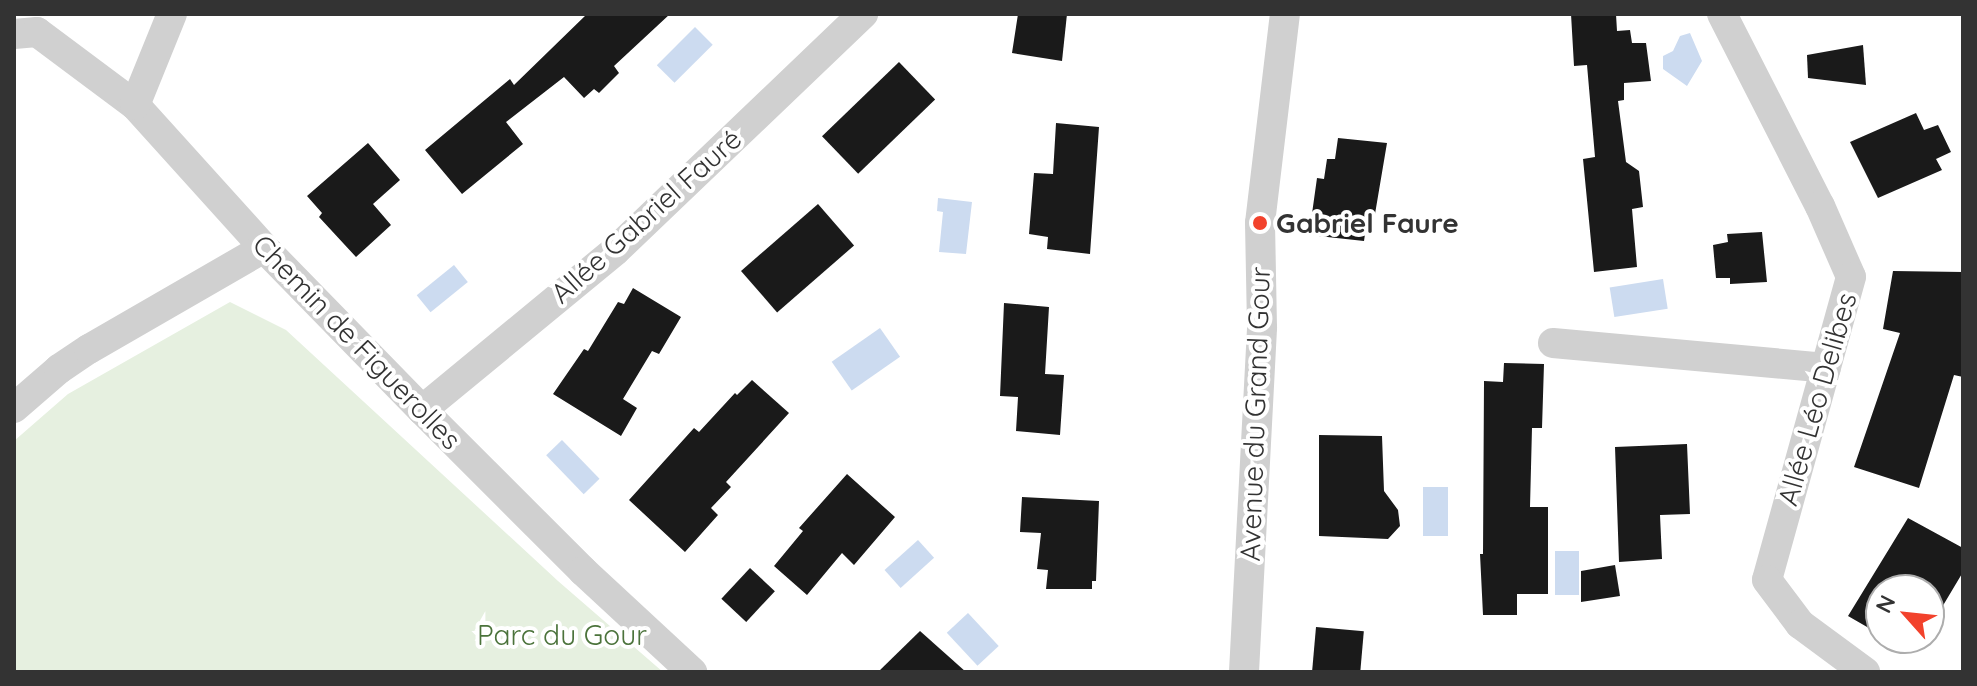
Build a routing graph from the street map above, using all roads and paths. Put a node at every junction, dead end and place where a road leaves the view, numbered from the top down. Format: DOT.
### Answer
graph roads {
  1 [pos="172,14"];
  2 [pos="863,14"];
  3 [pos="1285,14"];
  4 [pos="1722,14"];
  5 [pos="14,34"];
  6 [pos="135,105"];
  7 [pos="264,248"];
  8 [pos="1553,343"];
  9 [pos="1826,368"];
  10 [pos="14,408"];
  11 [pos="422,410"];
  12 [pos="692,672"];
  13 [pos="1244,672"];
  14 [pos="1865,672"];
  1 -- 6 [label="street"];
  2 -- 11 [label="street, Allée Gabriel Fauré"];
  3 -- 13 [label="street, Avenue du Grand Gour"];
  4 -- 9 [label="street, Allée Léo Delibes"];
  5 -- 6 [label="street, Chemin de Figuerolles"];
  6 -- 7 [label="street, Chemin de Figuerolles"];
  7 -- 10 [label="street"];
  7 -- 11 [label="street, Chemin de Figuerolles"];
  8 -- 9 [label="street"];
  9 -- 14 [label="street, Allée Léo Delibes"];
  11 -- 12 [label="street, Chemin de Figuerolles"];
}
